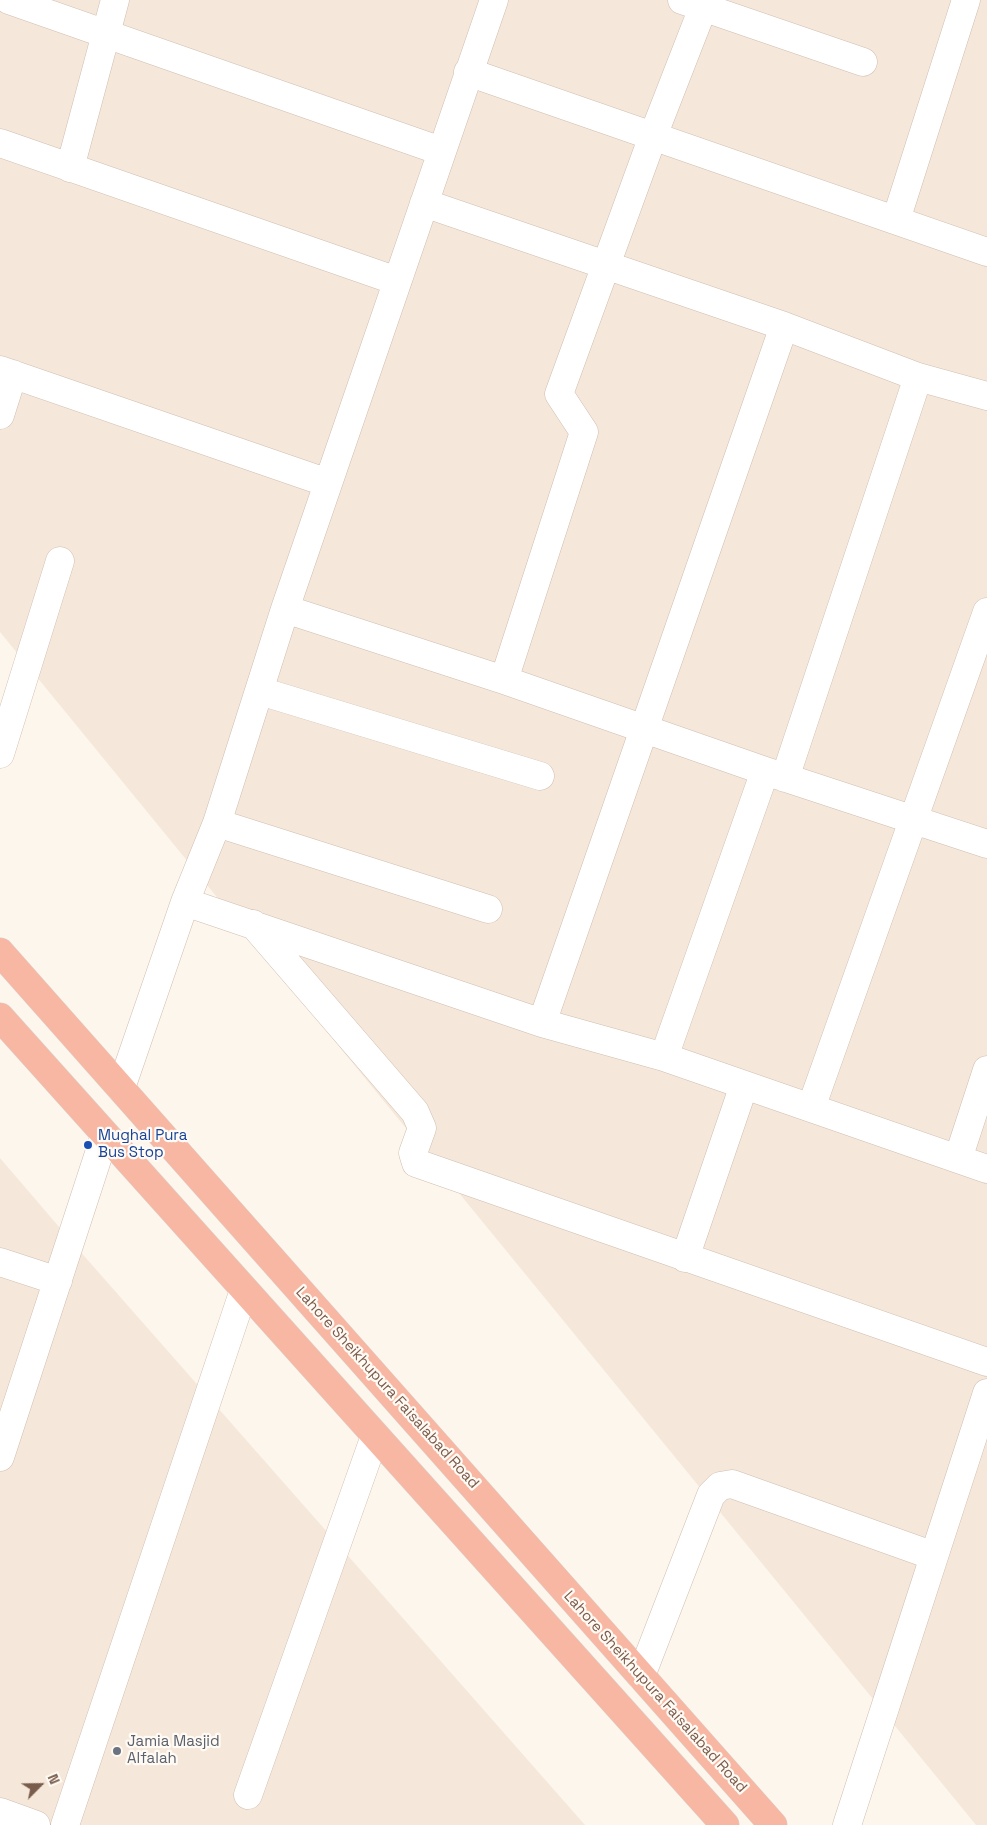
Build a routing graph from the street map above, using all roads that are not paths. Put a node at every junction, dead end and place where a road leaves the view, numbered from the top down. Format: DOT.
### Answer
graph roads {
  1 [pos="9,0"];
  2 [pos="115,0"];
  3 [pos="494,0"];
  4 [pos="966,0"];
  5 [pos="697,2"];
  6 [pos="105,34"];
  7 [pos="863,62"];
  8 [pos="468,72"];
  9 [pos="653,136"];
  10 [pos="0,143"];
  11 [pos="441,150"];
  12 [pos="70,168"];
  13 [pos="424,203"];
  14 [pos="896,220"];
  15 [pos="987,252"];
  16 [pos="606,265"];
  17 [pos="397,281"];
  18 [pos="784,326"];
  19 [pos="6,372"];
  20 [pos="918,377"];
  21 [pos="987,396"];
  22 [pos="0,414"];
  23 [pos="328,483"];
  24 [pos="60,561"];
  25 [pos="285,609"];
  26 [pos="987,612"];
  27 [pos="504,680"];
  28 [pos="260,690"];
  29 [pos="644,728"];
  30 [pos="0,754"];
  31 [pos="775,774"];
  32 [pos="540,776"];
  33 [pos="915,820"];
  34 [pos="216,823"];
  35 [pos="987,844"];
  36 [pos="185,902"];
  37 [pos="488,909"];
  38 [pos="253,924"];
  39 [pos="0,952"];
  40 [pos="0,1017"];
  41 [pos="542,1023"];
  42 [pos="664,1057"];
  43 [pos="987,1070"];
  44 [pos="744,1085"];
  45 [pos="122,1088"];
  46 [pos="811,1108"];
  47 [pos="106,1135"];
  48 [pos="958,1159"];
  49 [pos="987,1169"];
  50 [pos="685,1258"];
  51 [pos="0,1262"];
  52 [pos="58,1281"];
  53 [pos="244,1290"];
  54 [pos="987,1362"];
  55 [pos="987,1393"];
  56 [pos="375,1436"];
  57 [pos="1,1453"];
  58 [pos="934,1556"];
  59 [pos="641,1676"];
  60 [pos="248,1795"];
  61 [pos="0,1812"];
  62 [pos="36,1825"];
  63 [pos="65,1825"];
  64 [pos="725,1825"];
  65 [pos="773,1825"];
  66 [pos="847,1825"];
  1 -- 6 [label="street"];
  2 -- 6 [label="street"];
  3 -- 8 [label="street"];
  4 -- 14 [label="street"];
  5 -- 7 [label="street"];
  5 -- 9 [label="street"];
  6 -- 11 [label="street"];
  6 -- 12 [label="street"];
  8 -- 9 [label="street"];
  8 -- 11 [label="street"];
  9 -- 14 [label="street"];
  9 -- 16 [label="street"];
  10 -- 12 [label="street"];
  11 -- 13 [label="street"];
  12 -- 17 [label="street"];
  13 -- 16 [label="street"];
  13 -- 17 [label="street"];
  14 -- 15 [label="street"];
  16 -- 18 [label="street"];
  16 -- 27 [label="street"];
  17 -- 23 [label="street"];
  18 -- 20 [label="street"];
  18 -- 29 [label="street"];
  19 -- 22 [label="street"];
  19 -- 23 [label="street"];
  20 -- 21 [label="street"];
  20 -- 31 [label="street"];
  23 -- 25 [label="street"];
  24 -- 30 [label="street"];
  25 -- 27 [label="street"];
  25 -- 28 [label="street"];
  26 -- 33 [label="street"];
  27 -- 29 [label="street"];
  28 -- 32 [label="street"];
  28 -- 34 [label="street"];
  29 -- 31 [label="street"];
  29 -- 41 [label="street"];
  31 -- 33 [label="street"];
  31 -- 42 [label="street"];
  33 -- 35 [label="street"];
  33 -- 46 [label="street"];
  34 -- 36 [label="street"];
  34 -- 37 [label="street"];
  36 -- 38 [label="street"];
  36 -- 45 [label="street"];
  38 -- 41 [label="street"];
  38 -- 50 [label="street"];
  39 -- 45 [label="highway, Lahore Sheikhupura Faisalabad Road"];
  40 -- 47 [label="highway"];
  41 -- 42 [label="street"];
  42 -- 44 [label="street"];
  43 -- 48 [label="street"];
  44 -- 46 [label="street"];
  44 -- 50 [label="street"];
  45 -- 59 [label="highway, Lahore Sheikhupura Faisalabad Road"];
  46 -- 48 [label="street"];
  47 -- 52 [label="street"];
  47 -- 53 [label="highway"];
  48 -- 49 [label="street"];
  50 -- 54 [label="street"];
  51 -- 52 [label="street"];
  52 -- 57 [label="street"];
  53 -- 56 [label="highway"];
  53 -- 63 [label="street"];
  55 -- 58 [label="street"];
  56 -- 60 [label="street"];
  56 -- 64 [label="highway"];
  58 -- 59 [label="street"];
  58 -- 66 [label="street"];
  59 -- 65 [label="highway, Lahore Sheikhupura Faisalabad Road"];
  61 -- 62 [label="street"];
}
